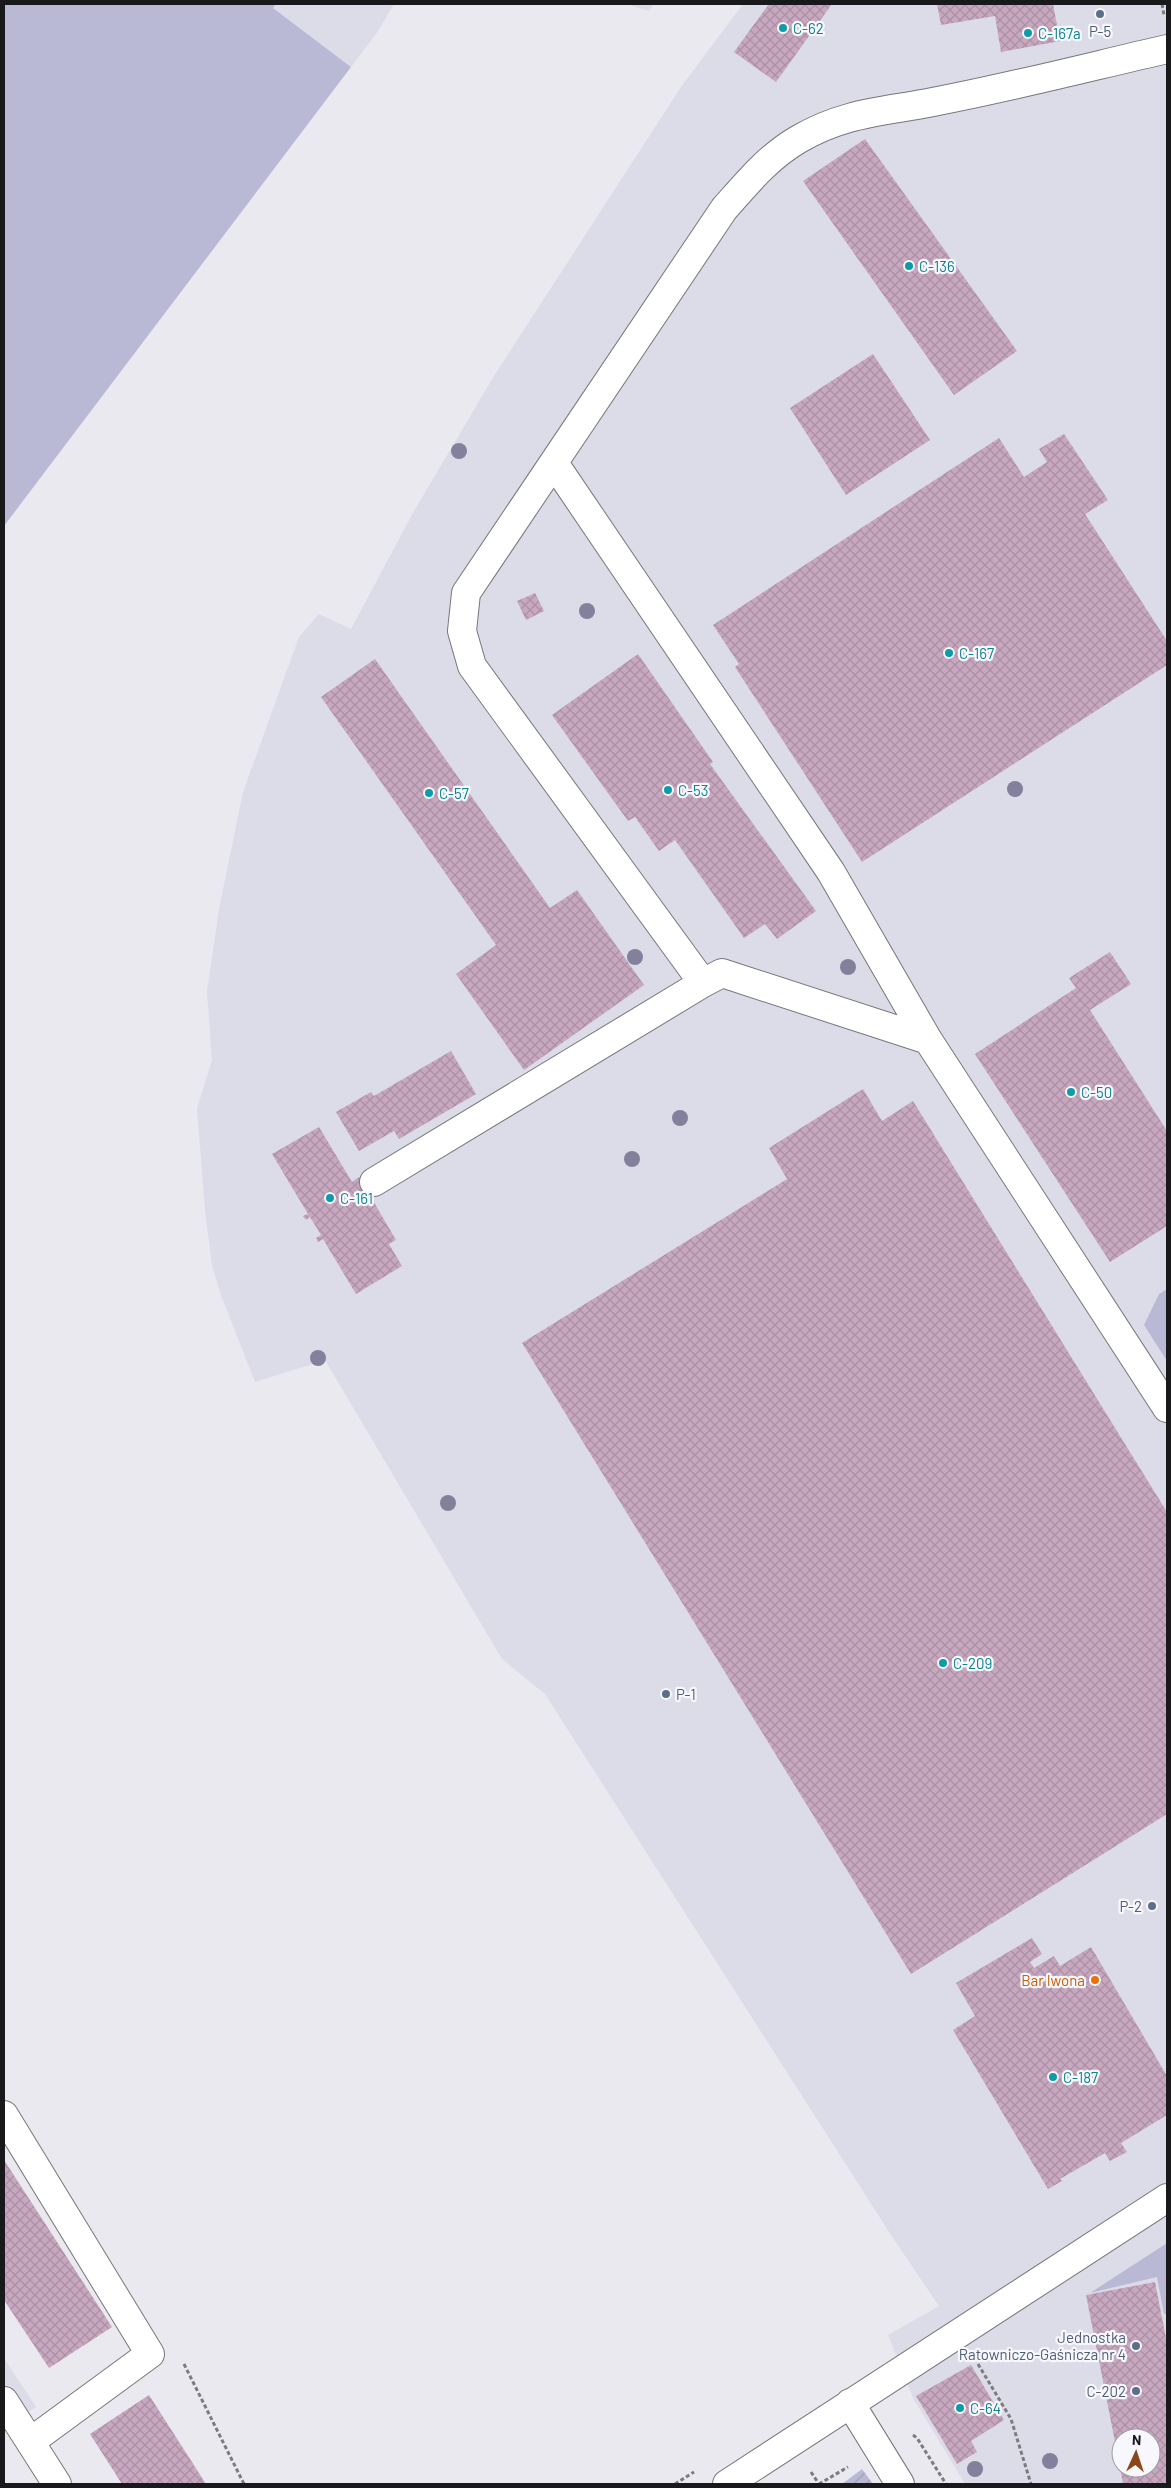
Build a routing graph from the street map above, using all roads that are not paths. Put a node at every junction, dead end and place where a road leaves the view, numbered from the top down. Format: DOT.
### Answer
graph roads {
  1 [pos="1167,49"];
  2 [pos="554,463"];
  3 [pos="703,982"];
  4 [pos="928,1040"];
  5 [pos="374,1182"];
  6 [pos="1167,1408"];
  7 [pos="4,2115"];
  8 [pos="1167,2198"];
  9 [pos="4,2401"];
  10 [pos="850,2403"];
  11 [pos="30,2442"];
  12 [pos="58,2484"];
  13 [pos="727,2484"];
  14 [pos="900,2484"];
  1 -- 2 [label="street"];
  2 -- 3 [label="street"];
  2 -- 4 [label="street"];
  3 -- 4 [label="street"];
  3 -- 5 [label="street"];
  4 -- 6 [label="street"];
  7 -- 11 [label="street"];
  8 -- 10 [label="street"];
  9 -- 11 [label="street"];
  10 -- 13 [label="street"];
  10 -- 14 [label="street"];
  11 -- 12 [label="street"];
}
